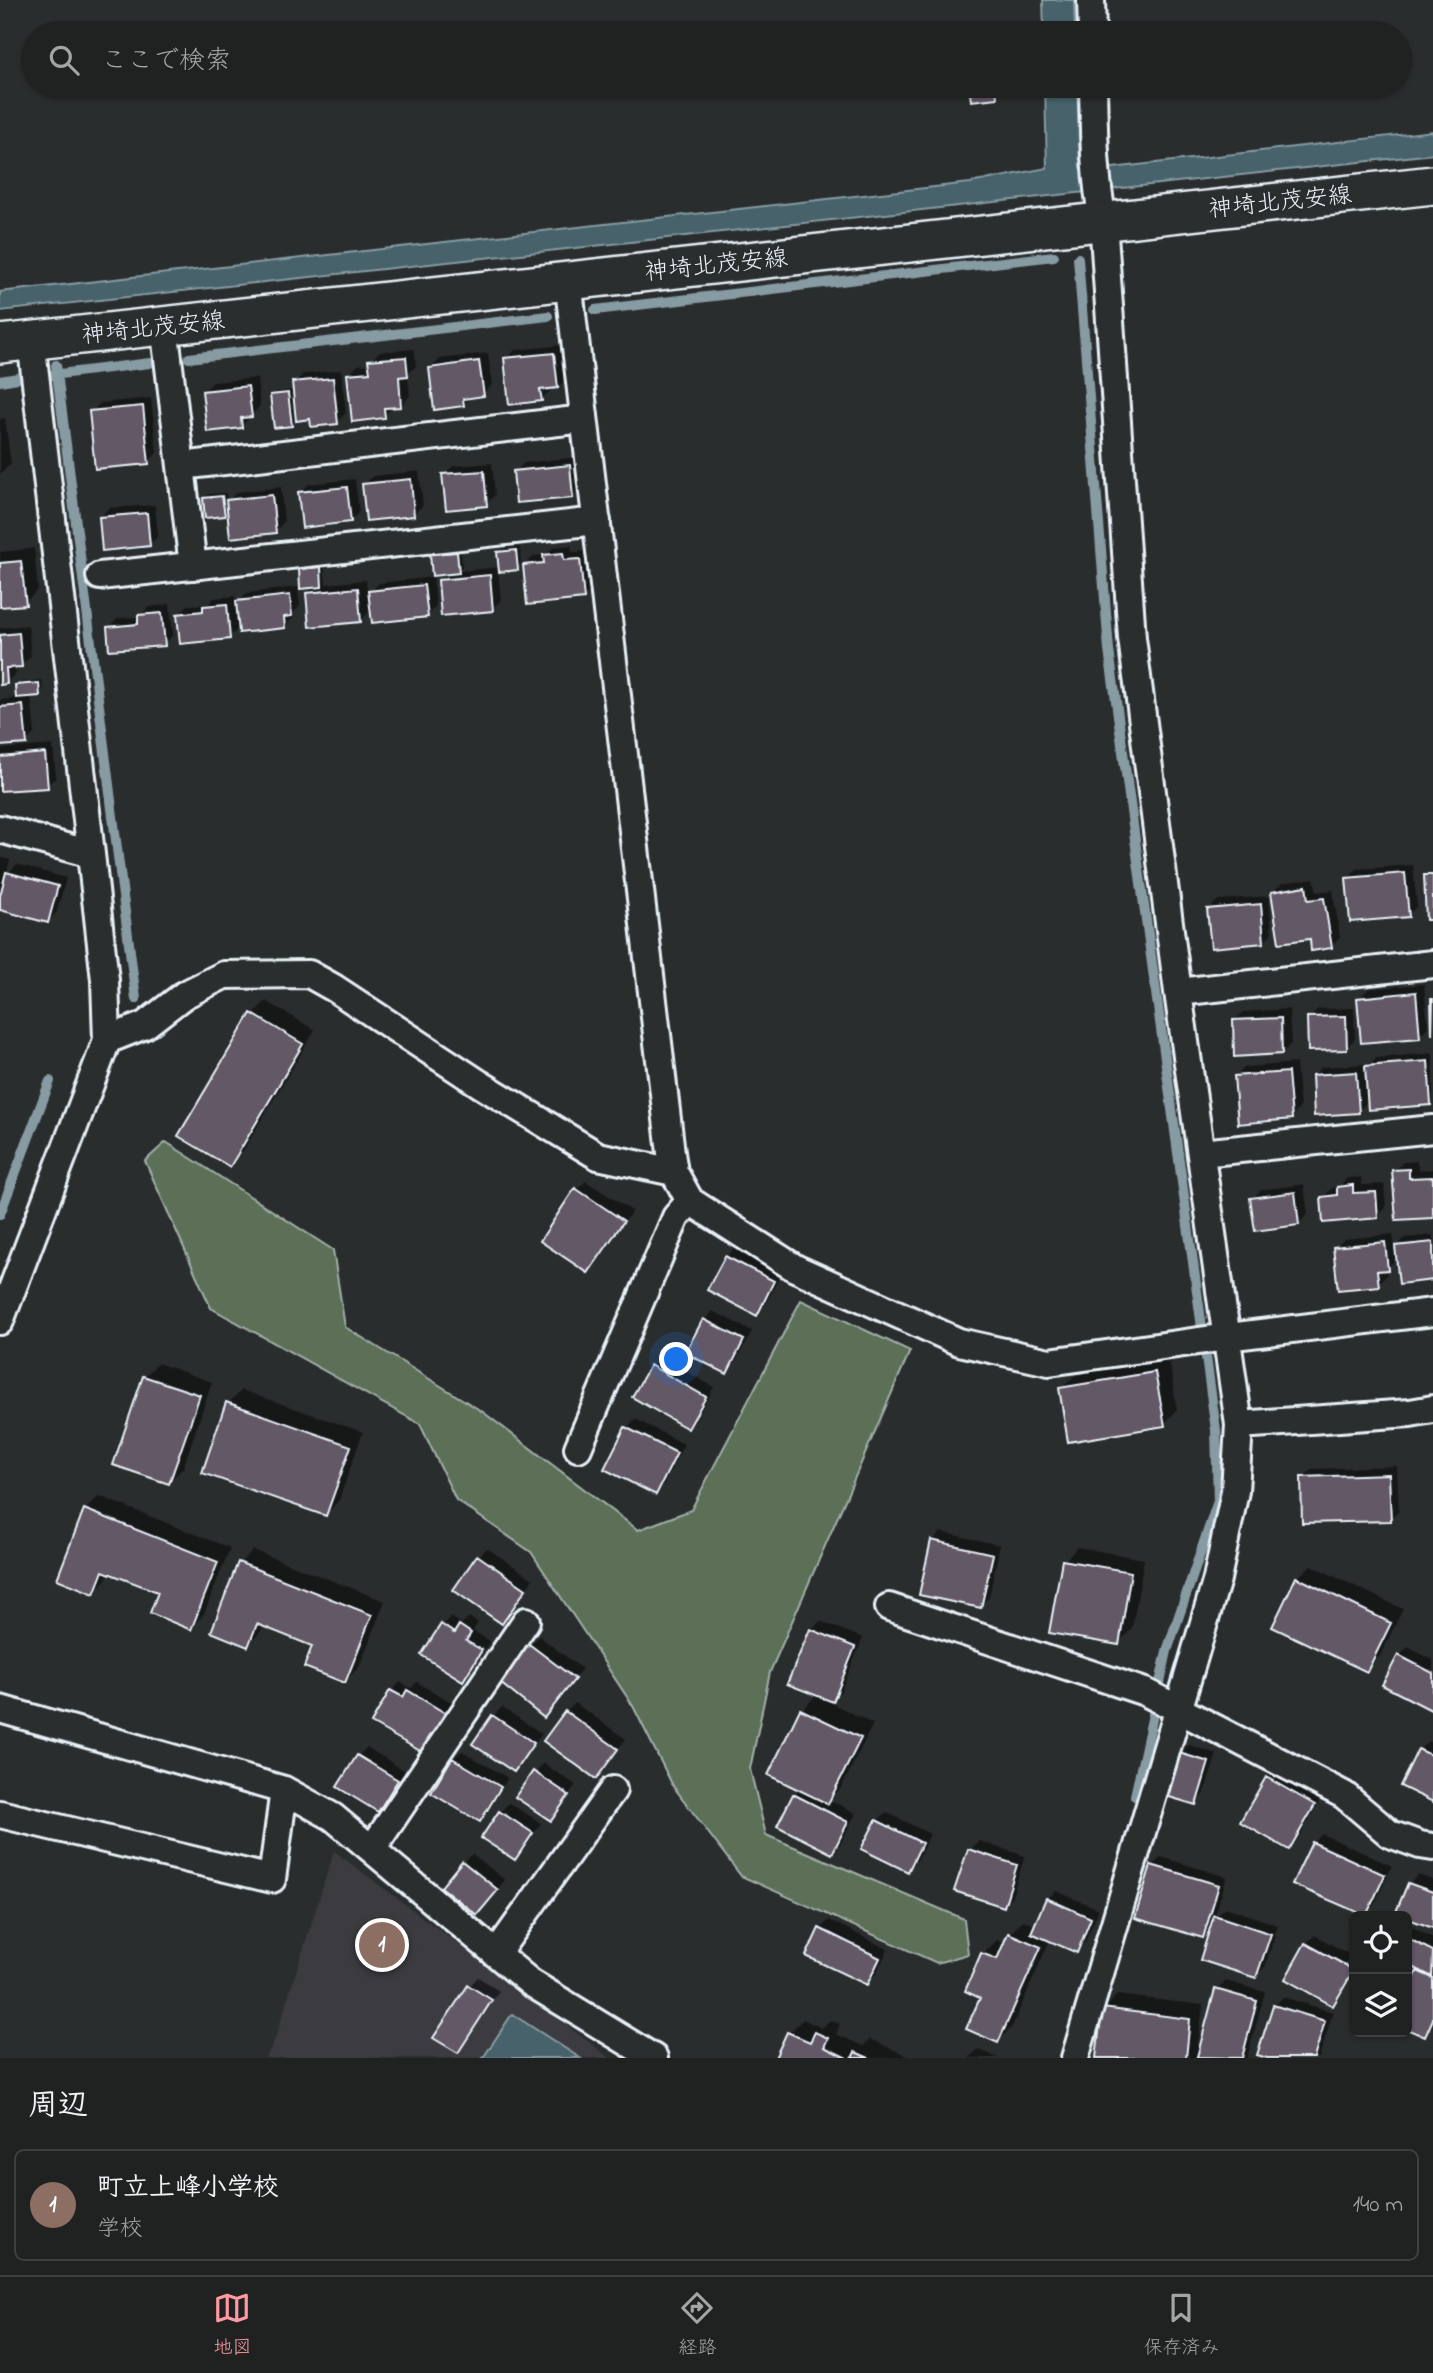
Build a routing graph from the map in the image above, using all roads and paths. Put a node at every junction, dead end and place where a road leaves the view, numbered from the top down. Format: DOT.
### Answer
graph roads {
  1 [pos="1091,0"];
  2 [pos="1092,21"];
  3 [pos="1093,98"];
  4 [pos="1433,185"];
  5 [pos="1100,208"];
  6 [pos="568,280"];
  7 [pos="164,325"];
  8 [pos="15,342"];
  9 [pos="584,419"];
  10 [pos="181,466"];
  11 [pos="597,521"];
  12 [pos="193,566"];
  13 [pos="100,576"];
  14 [pos="0,829"];
  15 [pos="91,854"];
  16 [pos="1433,964"];
  17 [pos="1178,992"];
  18 [pos="107,1040"];
  19 [pos="1433,1129"];
  20 [pos="1201,1153"];
  21 [pos="674,1172"];
  22 [pos="690,1201"];
  23 [pos="1433,1312"];
  24 [pos="0,1321"];
  25 [pos="1227,1337"];
  26 [pos="1433,1409"];
  27 [pos="1239,1425"];
  28 [pos="578,1448"];
  29 [pos="889,1607"];
  30 [pos="526,1621"];
  31 [pos="0,1709"];
  32 [pos="1181,1709"];
  33 [pos="284,1790"];
  34 [pos="613,1790"];
  35 [pos="0,1814"];
  36 [pos="1433,1847"];
  37 [pos="372,1849"];
  38 [pos="496,1954"];
  39 [pos="654,2058"];
  40 [pos="1075,2058"];
  1 -- 2 [label="street"];
  3 -- 5 [label="street"];
  4 -- 5 [label="main road, 神埼北茂安線"];
  5 -- 6 [label="main road, 神埼北茂安線"];
  5 -- 17 [label="street"];
  6 -- 7 [label="main road, 神埼北茂安線"];
  6 -- 9 [label="street"];
  7 -- 8 [label="main road, 神埼北茂安線"];
  7 -- 10 [label="street"];
  8 -- 15 [label="street"];
  9 -- 10 [label="street"];
  9 -- 11 [label="street"];
  10 -- 12 [label="street"];
  11 -- 12 [label="street"];
  11 -- 21 [label="street"];
  12 -- 13 [label="street"];
  14 -- 15 [label="street"];
  15 -- 18 [label="street"];
  16 -- 17 [label="street"];
  17 -- 20 [label="street"];
  18 -- 21 [label="street"];
  18 -- 24 [label="street"];
  19 -- 20 [label="street"];
  20 -- 25 [label="street"];
  21 -- 22 [label="street"];
  22 -- 25 [label="street"];
  22 -- 28 [label="street"];
  23 -- 25 [label="street"];
  25 -- 27 [label="street"];
  26 -- 27 [label="street"];
  27 -- 32 [label="street"];
  29 -- 32 [label="street"];
  30 -- 37 [label="street"];
  31 -- 33 [label="street"];
  32 -- 36 [label="street"];
  32 -- 40 [label="street"];
  33 -- 35 [label="street"];
  33 -- 37 [label="street"];
  34 -- 38 [label="street"];
  37 -- 38 [label="street"];
  38 -- 39 [label="street"];
}
